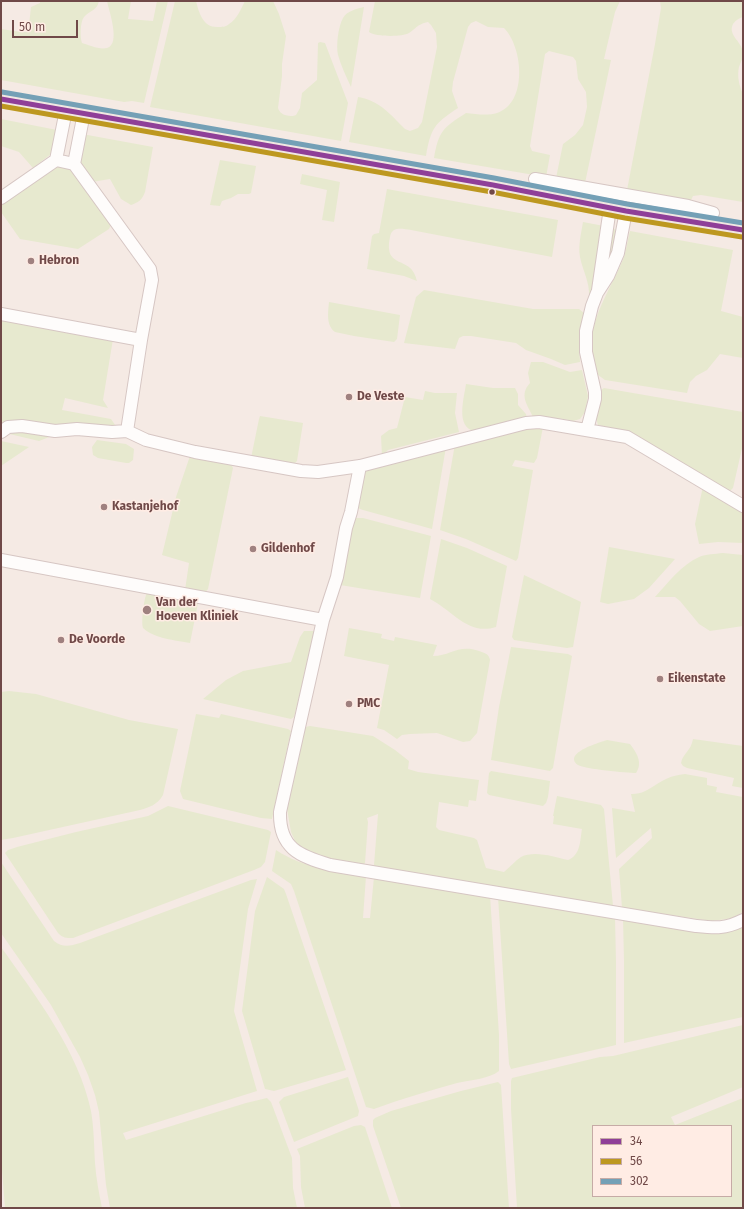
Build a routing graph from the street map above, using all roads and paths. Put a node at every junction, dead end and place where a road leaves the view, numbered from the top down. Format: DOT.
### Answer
graph roads {
  1 [pos="1,98"];
  2 [pos="66,110"];
  3 [pos="84,113"];
  4 [pos="56,160"];
  5 [pos="74,164"];
  6 [pos="535,179"];
  7 [pos="1,198"];
  8 [pos="610,208"];
  9 [pos="626,211"];
  10 [pos="713,213"];
  11 [pos="743,230"];
  12 [pos="597,293"];
  13 [pos="1,314"];
  14 [pos="141,340"];
  15 [pos="587,430"];
  16 [pos="126,431"];
  17 [pos="1,432"];
  18 [pos="360,466"];
  19 [pos="743,506"];
  20 [pos="1,560"];
  21 [pos="323,620"];
  22 [pos="743,920"];
  1 -- 2 [label="main road"];
  2 -- 3 [label="main road"];
  2 -- 4 [label="street"];
  3 -- 5 [label="street"];
  3 -- 8 [label="main road"];
  4 -- 5 [label="street"];
  4 -- 7 [label="street"];
  5 -- 14 [label="street"];
  6 -- 10 [label="street"];
  8 -- 9 [label="main road"];
  8 -- 12 [label="street"];
  9 -- 11 [label="main road"];
  9 -- 12 [label="street"];
  12 -- 15 [label="street"];
  13 -- 14 [label="street"];
  14 -- 16 [label="street"];
  15 -- 18 [label="street"];
  15 -- 19 [label="street"];
  16 -- 17 [label="street"];
  16 -- 18 [label="street"];
  18 -- 21 [label="street"];
  20 -- 21 [label="street"];
  21 -- 22 [label="street"];
}
